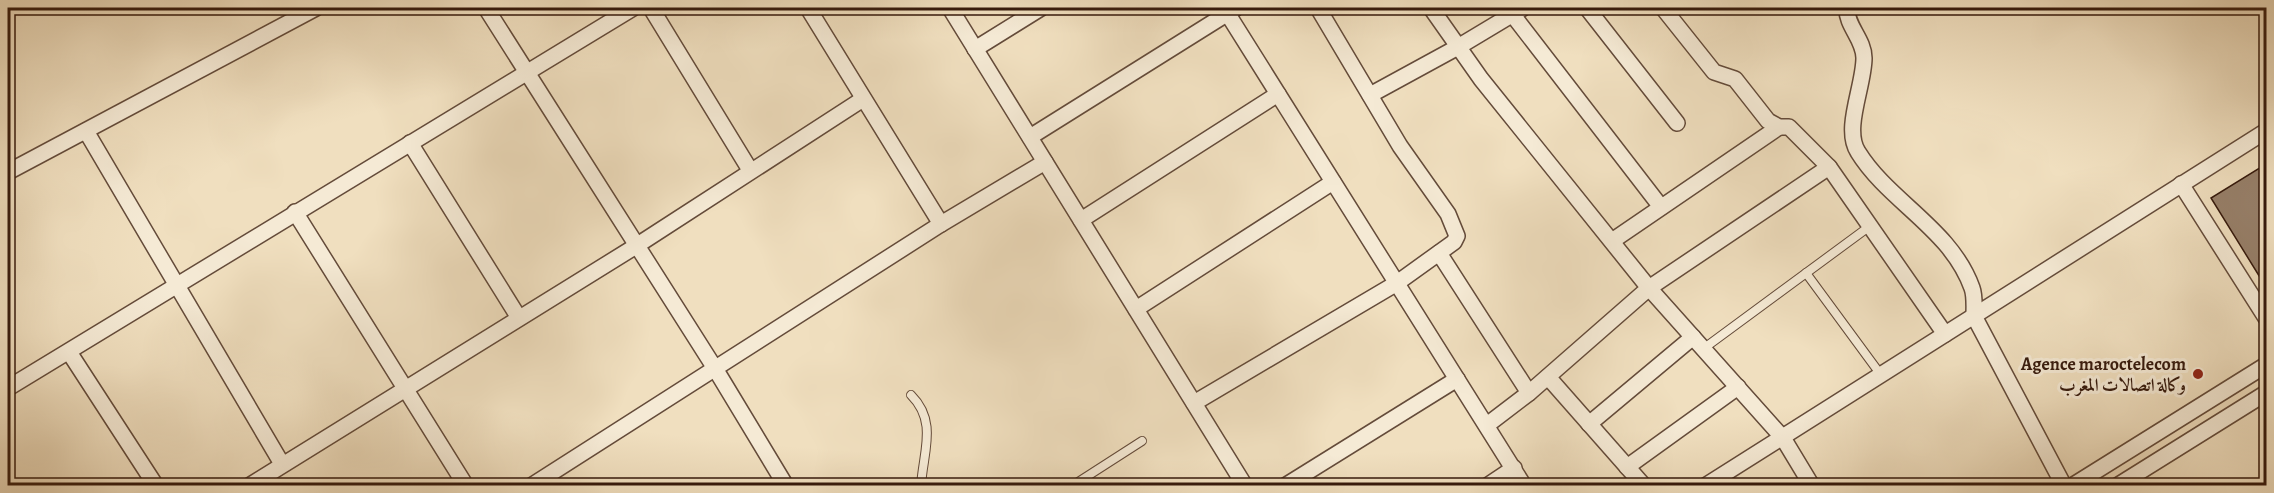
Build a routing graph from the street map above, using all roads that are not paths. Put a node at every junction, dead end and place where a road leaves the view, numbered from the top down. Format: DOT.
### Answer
graph roads {
  1 [pos="316,8"];
  2 [pos="486,8"];
  3 [pos="633,8"];
  4 [pos="651,8"];
  5 [pos="808,8"];
  6 [pos="950,8"];
  7 [pos="1041,8"];
  8 [pos="1318,8"];
  9 [pos="1431,8"];
  10 [pos="1587,8"];
  11 [pos="1665,8"];
  12 [pos="1846,8"];
  13 [pos="1229,9"];
  14 [pos="1518,11"];
  15 [pos="1458,47"];
  16 [pos="975,49"];
  17 [pos="526,72"];
  18 [pos="1278,94"];
  19 [pos="1370,95"];
  20 [pos="863,99"];
  21 [pos="1677,123"];
  22 [pos="1779,127"];
  23 [pos="86,131"];
  24 [pos="2266,131"];
  25 [pos="1030,136"];
  26 [pos="410,143"];
  27 [pos="1046,162"];
  28 [pos="1829,167"];
  29 [pos="750,170"];
  30 [pos="8,172"];
  31 [pos="1334,182"];
  32 [pos="2181,184"];
  33 [pos="1661,207"];
  34 [pos="295,212"];
  35 [pos="1081,220"];
  36 [pos="941,224"];
  37 [pos="1870,226"];
  38 [pos="1612,241"];
  39 [pos="636,246"];
  40 [pos="1439,253"];
  41 [pos="1806,273"];
  42 [pos="1397,283"];
  43 [pos="178,286"];
  44 [pos="1649,288"];
  45 [pos="1136,309"];
  46 [pos="1974,316"];
  47 [pos="519,318"];
  48 [pos="2266,318"];
  49 [pos="1945,334"];
  50 [pos="1693,337"];
  51 [pos="1703,349"];
  52 [pos="69,352"];
  53 [pos="2266,365"];
  54 [pos="716,370"];
  55 [pos="1881,375"];
  56 [pos="1548,377"];
  57 [pos="1457,379"];
  58 [pos="1738,387"];
  59 [pos="8,388"];
  60 [pos="406,390"];
  61 [pos="1529,393"];
  62 [pos="2266,393"];
  63 [pos="911,396"];
  64 [pos="1194,403"];
  65 [pos="1589,424"];
  66 [pos="1486,425"];
  67 [pos="1783,438"];
  68 [pos="1142,441"];
  69 [pos="282,464"];
  70 [pos="1627,467"];
  71 [pos="1514,468"];
  72 [pos="785,485"];
  73 [pos="156,486"];
  74 [pos="249,486"];
  75 [pos="466,486"];
  76 [pos="531,486"];
  77 [pos="921,486"];
  78 [pos="1072,486"];
  79 [pos="1245,486"];
  80 [pos="1285,486"];
  81 [pos="1487,486"];
  82 [pos="1524,486"];
  83 [pos="1644,486"];
  84 [pos="1705,486"];
  85 [pos="1812,486"];
  86 [pos="2064,486"];
  87 [pos="2072,486"];
  88 [pos="2117,486"];
  1 -- 23 [label="street"];
  2 -- 17 [label="street"];
  3 -- 17 [label="street"];
  4 -- 29 [label="street"];
  5 -- 20 [label="street"];
  6 -- 16 [label="street"];
  7 -- 16 [label="street"];
  8 -- 19 [label="street"];
  9 -- 15 [label="street"];
  10 -- 21 [label="street"];
  11 -- 22 [label="street"];
  12 -- 46 [label="street"];
  13 -- 18 [label="street"];
  13 -- 25 [label="street"];
  14 -- 15 [label="street"];
  14 -- 33 [label="street"];
  15 -- 19 [label="street"];
  15 -- 38 [label="street"];
  16 -- 25 [label="street"];
  17 -- 26 [label="street"];
  17 -- 39 [label="street"];
  18 -- 31 [label="street"];
  18 -- 35 [label="street"];
  19 -- 40 [label="street"];
  20 -- 29 [label="street"];
  20 -- 36 [label="street"];
  22 -- 28 [label="street"];
  22 -- 33 [label="street"];
  23 -- 30 [label="street"];
  23 -- 43 [label="street"];
  24 -- 32 [label="street"];
  25 -- 27 [label="street"];
  26 -- 34 [label="street"];
  26 -- 47 [label="street"];
  27 -- 35 [label="street"];
  27 -- 36 [label="street"];
  28 -- 37 [label="street"];
  28 -- 44 [label="street"];
  29 -- 39 [label="street"];
  31 -- 42 [label="street"];
  31 -- 45 [label="street"];
  32 -- 46 [label="street"];
  32 -- 48 [label="street"];
  33 -- 38 [label="street"];
  34 -- 43 [label="street"];
  34 -- 60 [label="street"];
  35 -- 45 [label="street"];
  36 -- 54 [label="street"];
  37 -- 41 [label="lane"];
  37 -- 49 [label="street"];
  38 -- 44 [label="street"];
  39 -- 47 [label="street"];
  39 -- 54 [label="street"];
  40 -- 42 [label="street"];
  40 -- 61 [label="street"];
  41 -- 51 [label="lane"];
  41 -- 55 [label="lane"];
  42 -- 57 [label="street"];
  42 -- 64 [label="street"];
  43 -- 52 [label="street"];
  43 -- 69 [label="street"];
  44 -- 50 [label="street"];
  44 -- 56 [label="street"];
  45 -- 64 [label="street"];
  46 -- 49 [label="street"];
  46 -- 86 [label="street"];
  47 -- 60 [label="street"];
  49 -- 55 [label="street"];
  50 -- 51 [label="street"];
  50 -- 65 [label="street"];
  51 -- 58 [label="street"];
  52 -- 59 [label="street"];
  52 -- 73 [label="street"];
  53 -- 87 [label="street"];
  54 -- 72 [label="street"];
  54 -- 76 [label="street"];
  55 -- 67 [label="street"];
  56 -- 61 [label="street"];
  56 -- 65 [label="street"];
  57 -- 66 [label="street"];
  57 -- 80 [label="street"];
  58 -- 67 [label="street"];
  58 -- 70 [label="street"];
  60 -- 69 [label="street"];
  60 -- 75 [label="street"];
  61 -- 66 [label="street"];
  62 -- 88 [label="street"];
  63 -- 77 [label="lane"];
  64 -- 79 [label="street"];
  65 -- 70 [label="street"];
  66 -- 71 [label="street"];
  67 -- 84 [label="street"];
  67 -- 85 [label="street"];
  68 -- 78 [label="lane"];
  69 -- 74 [label="street"];
  70 -- 83 [label="street"];
  71 -- 81 [label="street"];
  71 -- 82 [label="street"];
}
